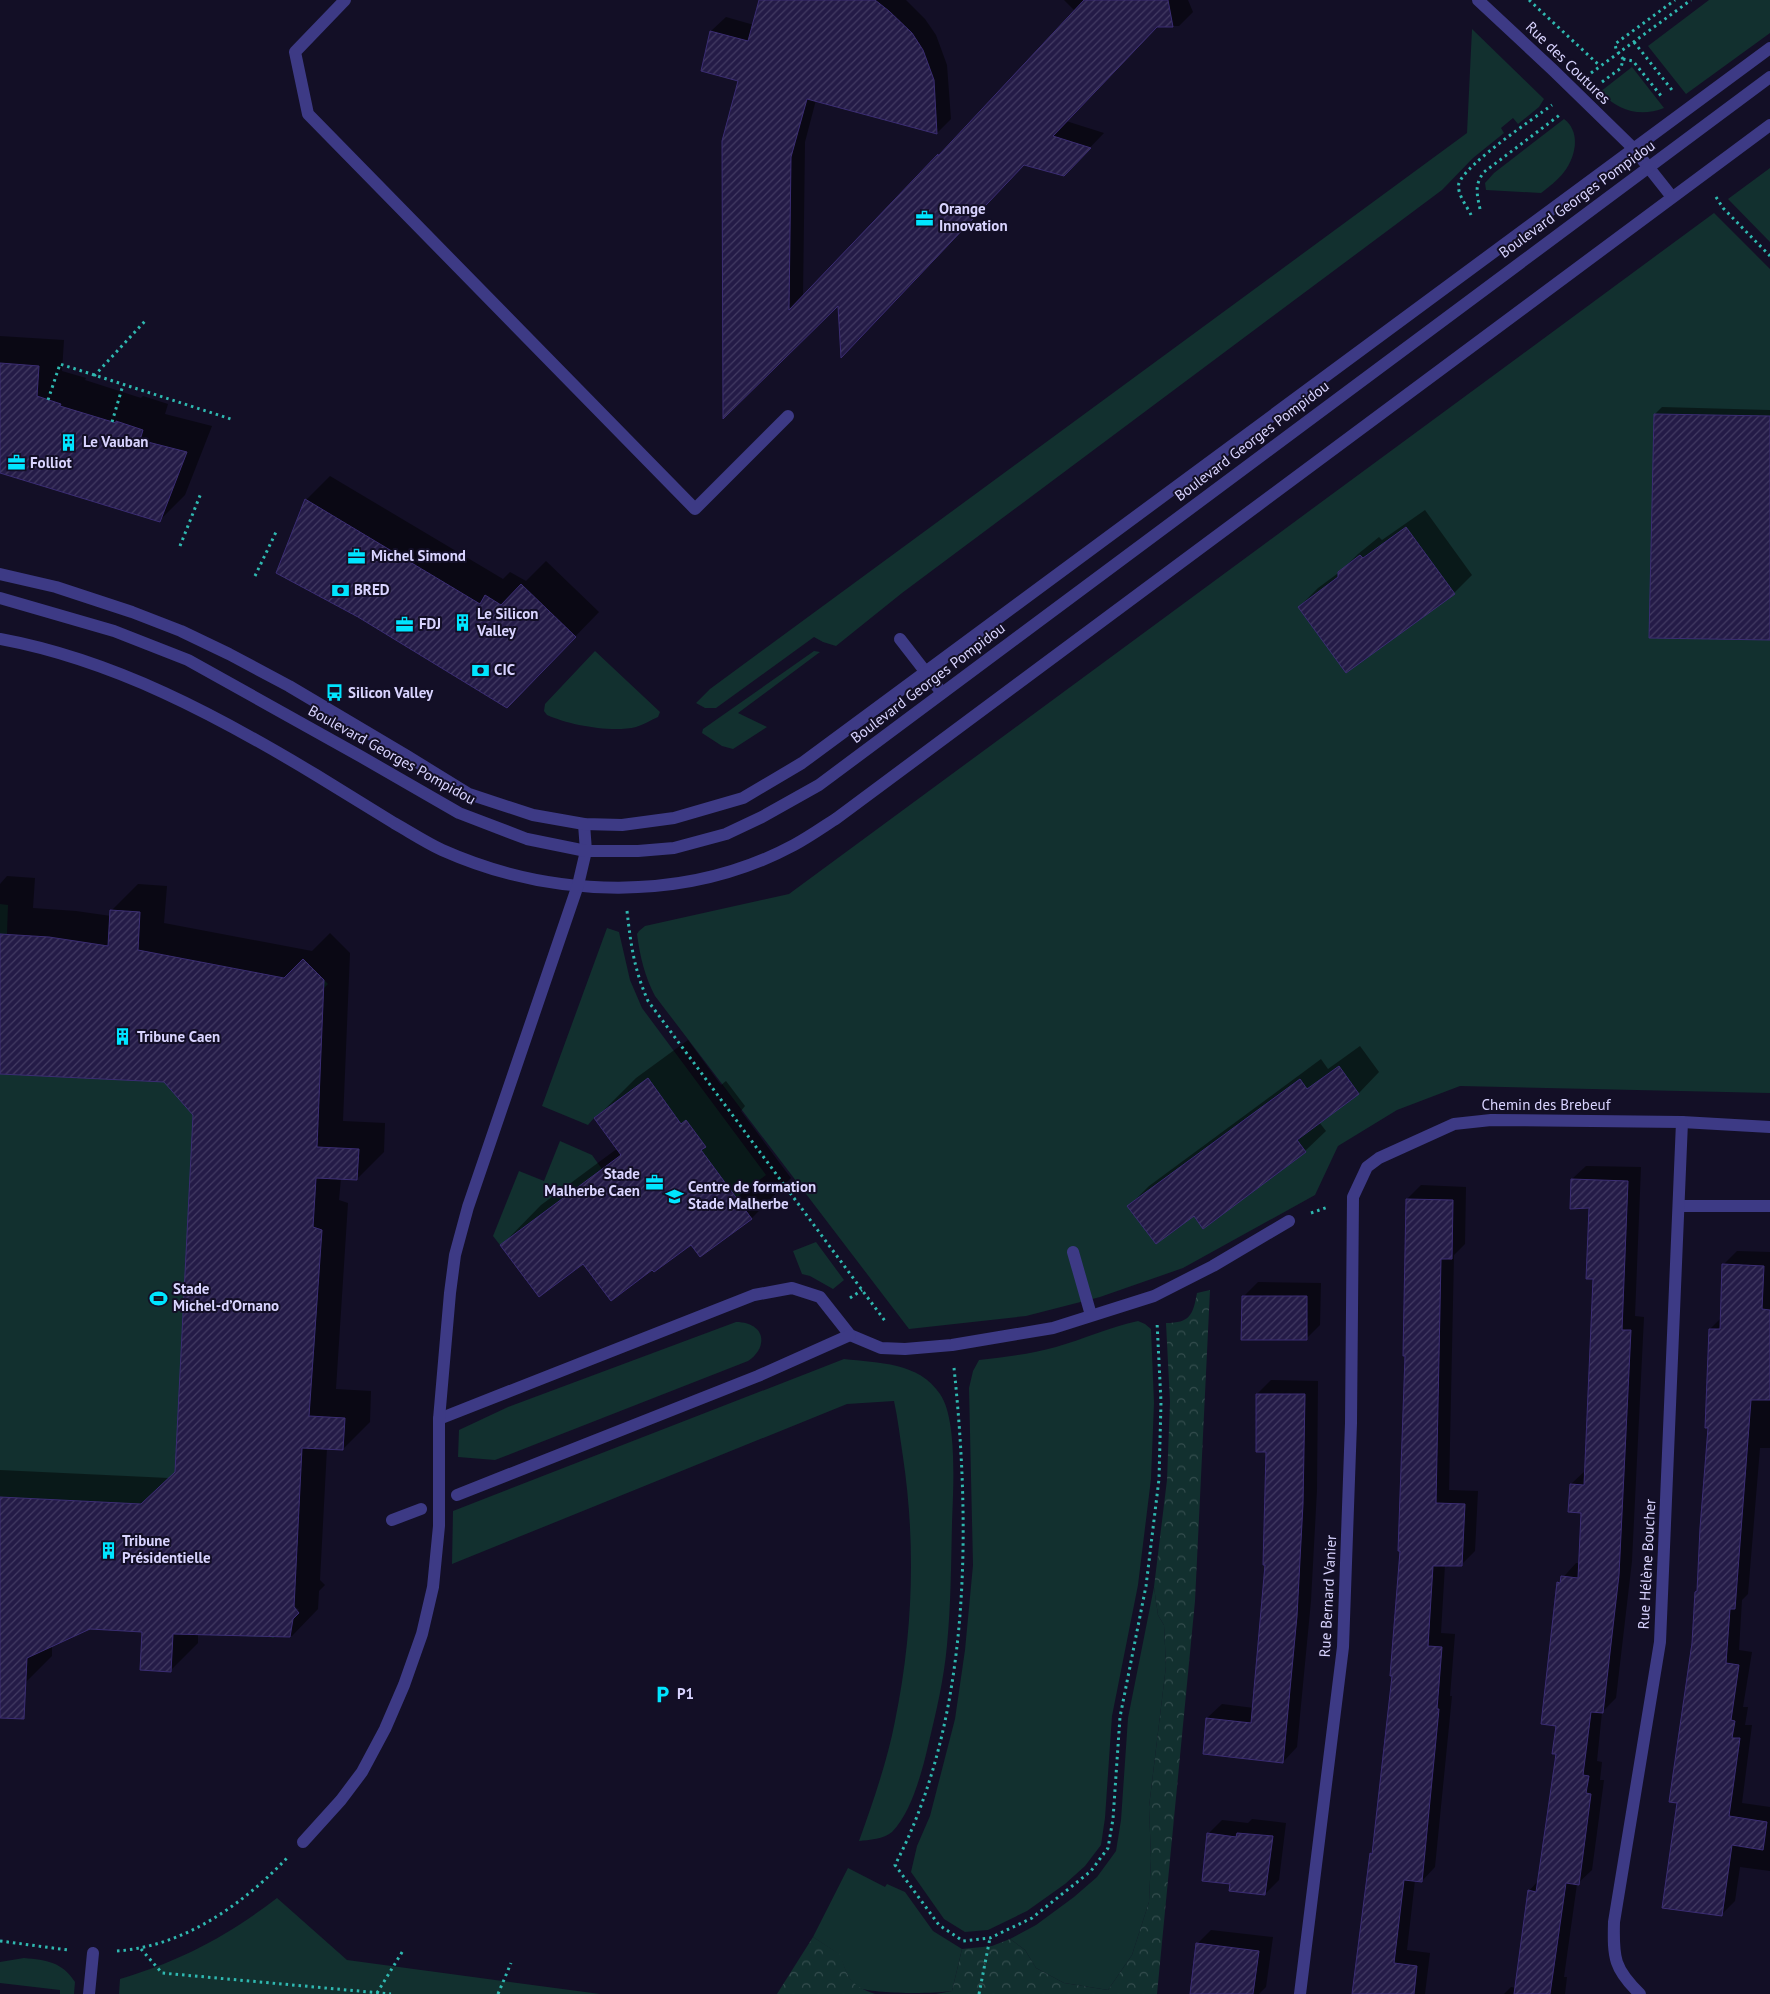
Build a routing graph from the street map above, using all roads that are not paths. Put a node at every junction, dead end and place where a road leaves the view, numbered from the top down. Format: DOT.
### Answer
graph roads {
  1 [pos="345,0"];
  2 [pos="1478,0"];
  3 [pos="1770,48"];
  4 [pos="1770,77"];
  5 [pos="1770,125"];
  6 [pos="1634,149"];
  7 [pos="1648,168"];
  8 [pos="1672,197"];
  9 [pos="788,416"];
  10 [pos="0,574"];
  11 [pos="0,598"];
  12 [pos="0,639"];
  13 [pos="900,639"];
  14 [pos="926,672"];
  15 [pos="942,693"];
  16 [pos="584,824"];
  17 [pos="586,851"];
  18 [pos="578,885"];
  19 [pos="1682,1122"];
  20 [pos="1770,1127"];
  21 [pos="1354,1198"];
  22 [pos="1680,1206"];
  23 [pos="1770,1206"];
  24 [pos="1289,1221"];
  25 [pos="1073,1252"];
  26 [pos="1091,1315"];
  27 [pos="850,1335"];
  28 [pos="439,1419"];
  29 [pos="457,1494"];
  30 [pos="421,1509"];
  31 [pos="392,1520"];
  32 [pos="303,1842"];
  33 [pos="93,1953"];
  34 [pos="89,1994"];
  35 [pos="1300,1994"];
  36 [pos="1640,1994"];
  1 -- 9 [label="street"];
  2 -- 6 [label="street, Rue des Coutures"];
  3 -- 6 [label="street, Boulevard Georges Pompidou"];
  4 -- 7 [label="street, Boulevard Georges Pompidou"];
  5 -- 8 [label="street"];
  6 -- 7 [label="street, Rue des Coutures"];
  6 -- 14 [label="street, Boulevard Georges Pompidou"];
  7 -- 8 [label="street, Rue des Coutures"];
  7 -- 15 [label="street, Boulevard Georges Pompidou"];
  8 -- 18 [label="street"];
  10 -- 16 [label="street, Boulevard Georges Pompidou"];
  11 -- 17 [label="street, Boulevard Georges Pompidou"];
  12 -- 18 [label="street"];
  13 -- 14 [label="street"];
  14 -- 15 [label="street"];
  14 -- 16 [label="street, Boulevard Georges Pompidou"];
  15 -- 17 [label="street, Boulevard Georges Pompidou"];
  16 -- 17 [label="street"];
  17 -- 18 [label="street"];
  18 -- 28 [label="street"];
  19 -- 20 [label="street, Chemin des Brebeuf"];
  19 -- 21 [label="street, Chemin des Brebeuf"];
  19 -- 22 [label="street, Rue Hélène Boucher"];
  21 -- 35 [label="street, Rue Bernard Vanier"];
  22 -- 23 [label="street"];
  22 -- 36 [label="street, Rue Hélène Boucher"];
  24 -- 26 [label="street"];
  25 -- 26 [label="street"];
  26 -- 27 [label="street"];
  27 -- 28 [label="street"];
  27 -- 29 [label="street"];
  28 -- 32 [label="street"];
  30 -- 31 [label="street"];
  33 -- 34 [label="street"];
}
